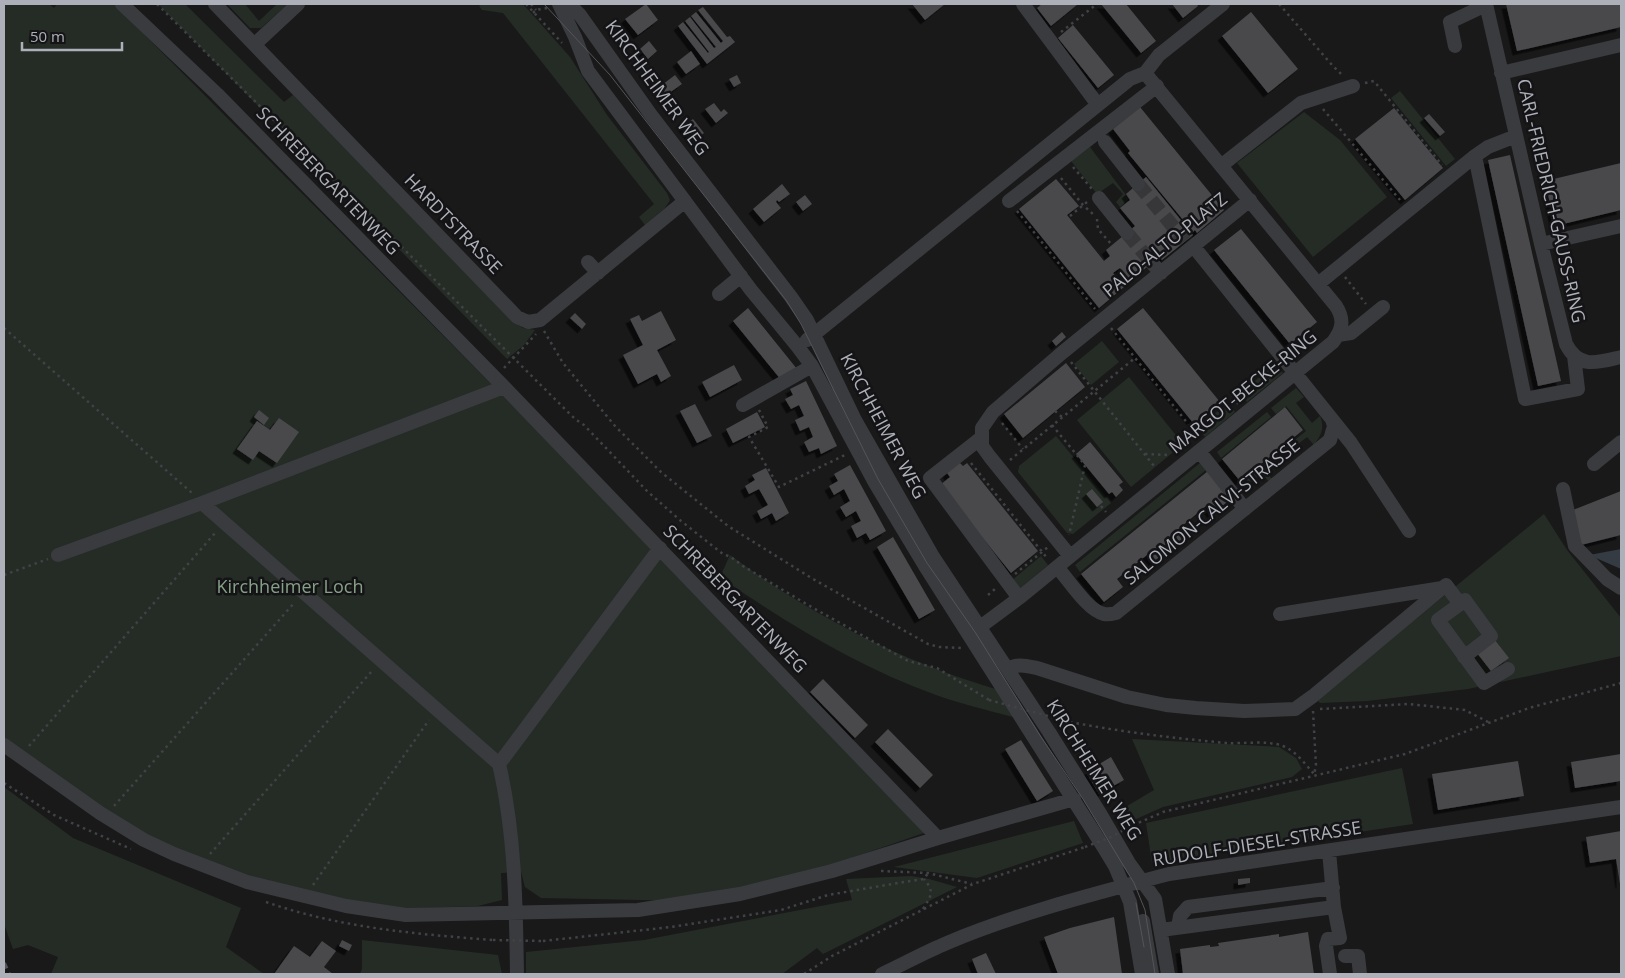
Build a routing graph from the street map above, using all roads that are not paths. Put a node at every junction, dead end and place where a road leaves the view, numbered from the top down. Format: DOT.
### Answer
graph roads {
  1 [pos="122,4"];
  2 [pos="216,4"];
  3 [pos="298,4"];
  4 [pos="569,4"];
  5 [pos="1023,4"];
  6 [pos="1223,4"];
  7 [pos="1486,4"];
  8 [pos="556,5"];
  9 [pos="255,44"];
  10 [pos="1621,45"];
  11 [pos="1455,46"];
  12 [pos="1145,73"];
  13 [pos="1501,73"];
  14 [pos="1157,86"];
  15 [pos="1353,86"];
  16 [pos="1098,105"];
  17 [pos="1516,136"];
  18 [pos="1104,142"];
  19 [pos="1475,156"];
  20 [pos="1222,166"];
  21 [pos="1138,184"];
  22 [pos="1099,198"];
  23 [pos="1250,200"];
  24 [pos="685,201"];
  25 [pos="1013,206"];
  26 [pos="1621,226"];
  27 [pos="1127,233"];
  28 [pos="1541,244"];
  29 [pos="1190,246"];
  30 [pos="588,262"];
  31 [pos="598,273"];
  32 [pos="741,276"];
  33 [pos="1318,284"];
  34 [pos="719,294"];
  35 [pos="1379,311"];
  36 [pos="814,335"];
  37 [pos="1338,336"];
  38 [pos="798,347"];
  39 [pos="1574,356"];
  40 [pos="1621,357"];
  41 [pos="812,366"];
  42 [pos="1295,373"];
  43 [pos="504,387"];
  44 [pos="748,402"];
  45 [pos="1332,419"];
  46 [pos="981,438"];
  47 [pos="1621,442"];
  48 [pos="1202,449"];
  49 [pos="1594,464"];
  50 [pos="1563,489"];
  51 [pos="202,503"];
  52 [pos="1245,509"];
  53 [pos="1409,532"];
  54 [pos="660,548"];
  55 [pos="58,555"];
  56 [pos="1070,556"];
  57 [pos="1056,567"];
  58 [pos="1443,588"];
  59 [pos="1621,588"];
  60 [pos="1019,598"];
  61 [pos="1460,604"];
  62 [pos="1280,614"];
  63 [pos="980,627"];
  64 [pos="1464,657"];
  65 [pos="1008,669"];
  66 [pos="1508,670"];
  67 [pos="4,745"];
  68 [pos="499,764"];
  69 [pos="1074,799"];
  70 [pos="1621,807"];
  71 [pos="938,838"];
  72 [pos="1329,851"];
  73 [pos="1143,881"];
  74 [pos="1122,886"];
  75 [pos="1333,888"];
  76 [pos="1138,900"];
  77 [pos="1334,907"];
  78 [pos="516,913"];
  79 [pos="1178,927"];
  80 [pos="1161,930"];
  81 [pos="1345,956"];
  82 [pos="517,974"];
  83 [pos="882,974"];
  84 [pos="1142,974"];
  85 [pos="1152,974"];
  86 [pos="1168,974"];
  87 [pos="1330,974"];
  88 [pos="1360,974"];
  1 -- 43 [label="street, SCHREBERGARTENWEG"];
  2 -- 9 [label="street, HARDTSTRASSE"];
  3 -- 9 [label="street"];
  4 -- 36 [label="street, KIRCHHEIMER WEG"];
  5 -- 16 [label="street"];
  6 -- 12 [label="street"];
  7 -- 11 [label="street"];
  7 -- 13 [label="street, CARL-FRIEDRICH-GAUSS-RING"];
  8 -- 24 [label="street, KIRCHHEIMER WEG"];
  9 -- 31 [label="street, HARDTSTRASSE"];
  10 -- 13 [label="street"];
  12 -- 14 [label="street, MARGOT-BECKE-RING"];
  12 -- 16 [label="street"];
  13 -- 17 [label="street, CARL-FRIEDRICH-GAUSS-RING"];
  14 -- 20 [label="street, MARGOT-BECKE-RING"];
  14 -- 25 [label="street"];
  15 -- 20 [label="street"];
  16 -- 36 [label="street"];
  17 -- 19 [label="street"];
  17 -- 28 [label="street, CARL-FRIEDRICH-GAUSS-RING"];
  18 -- 21 [label="street"];
  19 -- 33 [label="street"];
  19 -- 39 [label="street, CARL-FRIEDRICH-GAUSS-RING"];
  20 -- 23 [label="street, MARGOT-BECKE-RING"];
  22 -- 27 [label="street"];
  23 -- 29 [label="street, PALO-ALTO-PLATZ"];
  23 -- 33 [label="street, MARGOT-BECKE-RING"];
  24 -- 31 [label="street"];
  24 -- 32 [label="street, KIRCHHEIMER WEG"];
  26 -- 28 [label="street"];
  28 -- 39 [label="street, CARL-FRIEDRICH-GAUSS-RING"];
  29 -- 42 [label="street"];
  29 -- 46 [label="street, PALO-ALTO-PLATZ"];
  30 -- 31 [label="street"];
  32 -- 34 [label="street"];
  32 -- 38 [label="street, KIRCHHEIMER WEG"];
  33 -- 37 [label="street, MARGOT-BECKE-RING"];
  35 -- 37 [label="street"];
  36 -- 38 [label="street"];
  36 -- 63 [label="street, KIRCHHEIMER WEG"];
  37 -- 42 [label="street, MARGOT-BECKE-RING"];
  38 -- 41 [label="street, KIRCHHEIMER WEG"];
  39 -- 40 [label="street"];
  41 -- 44 [label="street"];
  41 -- 69 [label="street, KIRCHHEIMER WEG"];
  42 -- 45 [label="street"];
  42 -- 48 [label="street, MARGOT-BECKE-RING"];
  43 -- 51 [label="street"];
  43 -- 54 [label="street, SCHREBERGARTENWEG"];
  45 -- 52 [label="street, SALOMON-CALVI-STRASSE"];
  45 -- 53 [label="street"];
  46 -- 56 [label="street"];
  46 -- 60 [label="street"];
  47 -- 49 [label="street"];
  48 -- 52 [label="street"];
  48 -- 56 [label="street, MARGOT-BECKE-RING"];
  50 -- 59 [label="street"];
  51 -- 55 [label="street"];
  51 -- 68 [label="street"];
  52 -- 57 [label="street, SALOMON-CALVI-STRASSE"];
  54 -- 68 [label="street"];
  54 -- 71 [label="street, SCHREBERGARTENWEG"];
  56 -- 57 [label="street, MARGOT-BECKE-RING"];
  57 -- 60 [label="street, MARGOT-BECKE-RING"];
  58 -- 61 [label="street"];
  58 -- 62 [label="street"];
  58 -- 65 [label="street"];
  60 -- 63 [label="street, MARGOT-BECKE-RING"];
  61 -- 64 [label="street"];
  61 -- 64 [label="street"];
  63 -- 65 [label="street, KIRCHHEIMER WEG"];
  64 -- 66 [label="street"];
  65 -- 73 [label="street, KIRCHHEIMER WEG"];
  67 -- 78 [label="street, KIRCHHEIMER WEG"];
  68 -- 78 [label="street"];
  69 -- 71 [label="street, KIRCHHEIMER WEG"];
  69 -- 74 [label="street, KIRCHHEIMER WEG"];
  70 -- 72 [label="street, RUDOLF-DIESEL-STRASSE"];
  71 -- 78 [label="street, KIRCHHEIMER WEG"];
  72 -- 73 [label="street, RUDOLF-DIESEL-STRASSE"];
  72 -- 75 [label="street"];
  73 -- 74 [label="street, RUDOLF-DIESEL-STRASSE"];
  73 -- 76 [label="street"];
  73 -- 80 [label="street, KIRCHHEIMER WEG"];
  74 -- 76 [label="street"];
  74 -- 83 [label="street, RUDOLF-DIESEL-STRASSE"];
  74 -- 84 [label="street, KIRCHHEIMER WEG"];
  75 -- 77 [label="street"];
  75 -- 79 [label="street"];
  76 -- 85 [label="street"];
  77 -- 79 [label="street"];
  77 -- 87 [label="street"];
  78 -- 82 [label="street"];
  79 -- 80 [label="street"];
  80 -- 86 [label="street, KIRCHHEIMER WEG"];
  81 -- 88 [label="street"];
}
